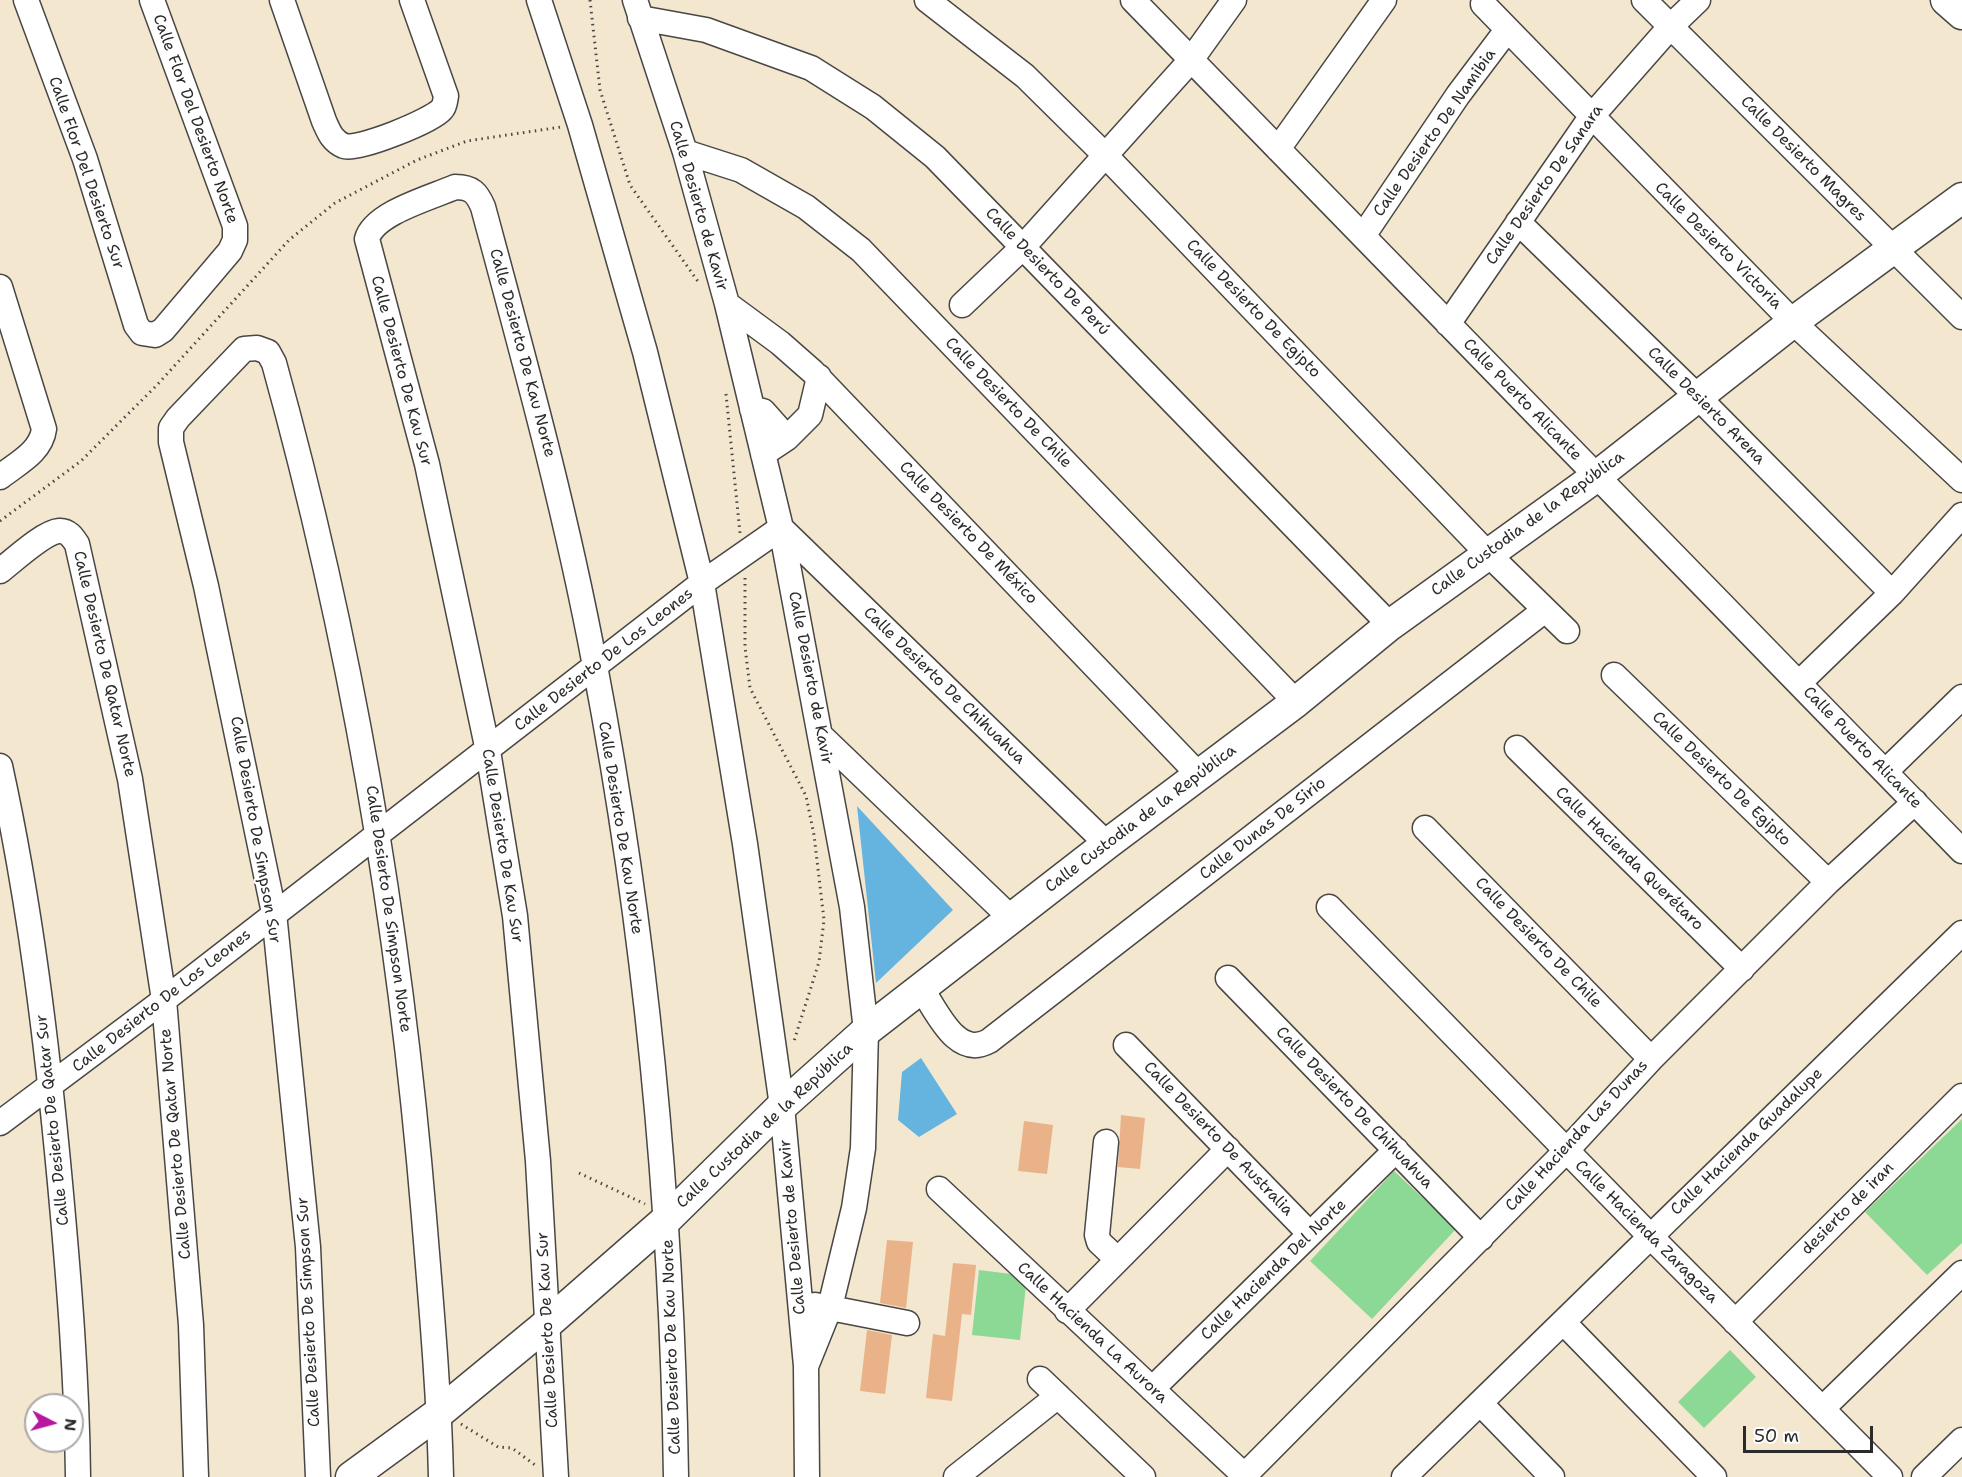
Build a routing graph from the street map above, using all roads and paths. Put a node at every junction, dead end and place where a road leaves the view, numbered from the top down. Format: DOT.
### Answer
graph roads {
  1 [pos="26,0"];
  2 [pos="152,0"];
  3 [pos="282,0"];
  4 [pos="412,0"];
  5 [pos="539,0"];
  6 [pos="927,0"];
  7 [pos="1133,0"];
  8 [pos="1234,0"];
  9 [pos="1384,0"];
  10 [pos="1644,0"];
  11 [pos="1698,0"];
  12 [pos="1946,0"];
  13 [pos="1483,4"];
  14 [pos="638,9"];
  15 [pos="1962,14"];
  16 [pos="1671,26"];
  17 [pos="1507,30"];
  18 [pos="1191,60"];
  19 [pos="1591,117"];
  20 [pos="580,125"];
  21 [pos="1278,149"];
  22 [pos="685,152"];
  23 [pos="1105,155"];
  24 [pos="477,193"];
  25 [pos="1962,198"];
  26 [pos="1518,222"];
  27 [pos="1363,236"];
  28 [pos="235,240"];
  29 [pos="1023,247"];
  30 [pos="1891,248"];
  31 [pos="0,287"];
  32 [pos="727,304"];
  33 [pos="962,305"];
  34 [pos="1962,317"];
  35 [pos="1793,322"];
  36 [pos="1448,324"];
  37 [pos="268,352"];
  38 [pos="819,377"];
  39 [pos="1698,397"];
  40 [pos="752,409"];
  41 [pos="787,438"];
  42 [pos="763,454"];
  43 [pos="1597,476"];
  44 [pos="0,477"];
  45 [pos="1962,480"];
  46 [pos="1962,515"];
  47 [pos="0,521"];
  48 [pos="781,528"];
  49 [pos="1487,553"];
  50 [pos="0,571"];
  51 [pos="702,583"];
  52 [pos="1892,593"];
  53 [pos="1545,610"];
  54 [pos="1390,625"];
  55 [pos="1567,631"];
  56 [pos="595,666"];
  57 [pos="1614,675"];
  58 [pos="1799,683"];
  59 [pos="1962,697"];
  60 [pos="1296,702"];
  61 [pos="821,736"];
  62 [pos="1517,748"];
  63 [pos="488,751"];
  64 [pos="0,765"];
  65 [pos="1885,772"];
  66 [pos="1199,775"];
  67 [pos="1915,802"];
  68 [pos="1425,828"];
  69 [pos="380,835"];
  70 [pos="1107,844"];
  71 [pos="1962,851"];
  72 [pos="1828,882"];
  73 [pos="1329,907"];
  74 [pos="274,914"];
  75 [pos="1011,918"];
  76 [pos="1962,933"];
  77 [pos="1742,969"];
  78 [pos="1228,978"];
  79 [pos="921,988"];
  80 [pos="164,1000"];
  81 [pos="866,1031"];
  82 [pos="1126,1045"];
  83 [pos="1651,1059"];
  84 [pos="51,1087"];
  85 [pos="1962,1096"];
  86 [pos="782,1106"];
  87 [pos="0,1123"];
  88 [pos="1106,1142"];
  89 [pos="1228,1149"];
  90 [pos="1396,1150"];
  91 [pos="1566,1151"];
  92 [pos="579,1173"];
  93 [pos="939,1189"];
  94 [pos="667,1209"];
  95 [pos="1310,1234"];
  96 [pos="1650,1236"];
  97 [pos="1481,1238"];
  98 [pos="1116,1258"];
  99 [pos="1962,1273"];
  100 [pos="800,1303"];
  101 [pos="830,1307"];
  102 [pos="1067,1311"];
  103 [pos="1563,1322"];
  104 [pos="1735,1322"];
  105 [pos="549,1323"];
  106 [pos="907,1323"];
  107 [pos="806,1366"];
  108 [pos="1040,1380"];
  109 [pos="1152,1389"];
  110 [pos="1058,1396"];
  111 [pos="1480,1403"];
  112 [pos="443,1409"];
  113 [pos="1822,1409"];
  114 [pos="1962,1440"];
  115 [pos="556,1474"];
  116 [pos="1245,1476"];
  117 [pos="78,1477"];
  118 [pos="196,1477"];
  119 [pos="318,1477"];
  120 [pos="351,1477"];
  121 [pos="441,1477"];
  122 [pos="676,1477"];
  123 [pos="807,1477"];
  124 [pos="956,1477"];
  125 [pos="1143,1477"];
  126 [pos="1404,1477"];
  127 [pos="1552,1477"];
  128 [pos="1714,1477"];
  129 [pos="1890,1477"];
  130 [pos="1924,1477"];
  1 -- 28 [label="street, Calle Flor Del Desierto Sur"];
  2 -- 28 [label="street, Calle Flor Del Desierto Norte"];
  3 -- 4 [label="street"];
  5 -- 20 [label="street, Calle Desierto de Kavir"];
  6 -- 23 [label="street, Calle Desierto De Egipto"];
  7 -- 18 [label="street, Calle Puerto Alicante"];
  8 -- 18 [label="street"];
  9 -- 21 [label="street"];
  10 -- 16 [label="street, Calle Desierto Magres"];
  11 -- 16 [label="street, Calle Desierto De Sanara"];
  12 -- 15 [label="main road"];
  13 -- 17 [label="street, Calle Desierto Victoria"];
  14 -- 22 [label="street, Calle Desierto de Kavir"];
  14 -- 29 [label="street, Calle Desierto De Perú"];
  16 -- 19 [label="street, Calle Desierto De Sanara"];
  16 -- 30 [label="street, Calle Desierto Magres"];
  17 -- 19 [label="street, Calle Desierto Victoria"];
  17 -- 27 [label="street, Calle Desierto De Namibia"];
  18 -- 21 [label="street, Calle Puerto Alicante"];
  18 -- 23 [label="street"];
  19 -- 26 [label="street, Calle Desierto De Sanara"];
  19 -- 35 [label="street, Calle Desierto Victoria"];
  20 -- 47 [label="path"];
  20 -- 51 [label="street, Calle Desierto de Kavir"];
  21 -- 27 [label="street, Calle Puerto Alicante"];
  22 -- 32 [label="street, Calle Desierto de Kavir"];
  22 -- 60 [label="street, Calle Desierto De Chile"];
  23 -- 29 [label="street"];
  23 -- 49 [label="street, Calle Desierto De Egipto"];
  24 -- 56 [label="street, Calle Desierto De Kau Norte"];
  24 -- 63 [label="street, Calle Desierto De Kau Sur"];
  25 -- 30 [label="main road, Calle Custodia de la República"];
  26 -- 36 [label="street, Calle Desierto De Sanara"];
  26 -- 39 [label="street, Calle Desierto Arena"];
  27 -- 36 [label="street, Calle Puerto Alicante"];
  29 -- 33 [label="street"];
  29 -- 54 [label="street, Calle Desierto De Perú"];
  30 -- 34 [label="street, Calle Desierto Magres"];
  30 -- 35 [label="main road, Calle Custodia de la República"];
  31 -- 44 [label="street"];
  32 -- 38 [label="street, Calle Desierto De México"];
  32 -- 40 [label="street, Calle Desierto de Kavir"];
  35 -- 39 [label="main road, Calle Custodia de la República"];
  35 -- 45 [label="street, Calle Desierto Victoria"];
  36 -- 43 [label="street, Calle Puerto Alicante"];
  37 -- 69 [label="street, Calle Desierto De Simpson Norte"];
  37 -- 74 [label="street, Calle Desierto De Simpson Sur"];
  38 -- 41 [label="street"];
  38 -- 66 [label="street, Calle Desierto De México"];
  39 -- 43 [label="main road, Calle Custodia de la República"];
  39 -- 52 [label="street, Calle Desierto Arena"];
  40 -- 41 [label="street"];
  40 -- 42 [label="street, Calle Desierto de Kavir"];
  41 -- 42 [label="street"];
  42 -- 48 [label="street, Calle Desierto de Kavir"];
  43 -- 49 [label="main road, Calle Custodia de la República"];
  43 -- 58 [label="street, Calle Puerto Alicante"];
  46 -- 52 [label="street"];
  48 -- 51 [label="street, Calle Desierto De Los Leones"];
  48 -- 61 [label="street, Calle Desierto de Kavir"];
  48 -- 70 [label="street, Calle Desierto De Chihuahua"];
  49 -- 53 [label="street, Calle Desierto De Egipto"];
  49 -- 54 [label="main road, Calle Custodia de la República"];
  50 -- 80 [label="street, Calle Desierto De Qatar Norte"];
  51 -- 56 [label="street, Calle Desierto De Los Leones"];
  51 -- 86 [label="street, Calle Desierto de Kavir"];
  52 -- 58 [label="street"];
  53 -- 55 [label="street, Calle Desierto De Egipto"];
  53 -- 79 [label="street, Calle Dunas De Sirio"];
  54 -- 60 [label="main road, Calle Custodia de la República"];
  56 -- 63 [label="street, Calle Desierto De Los Leones"];
  56 -- 94 [label="street, Calle Desierto De Kau Norte"];
  57 -- 72 [label="street, Calle Desierto De Egipto"];
  58 -- 65 [label="street, Calle Puerto Alicante"];
  59 -- 65 [label="street"];
  60 -- 66 [label="main road, Calle Custodia de la República"];
  61 -- 75 [label="street"];
  61 -- 81 [label="street, Calle Desierto de Kavir"];
  62 -- 77 [label="street, Calle Hacienda Querétaro"];
  63 -- 69 [label="street, Calle Desierto De Los Leones"];
  63 -- 105 [label="street, Calle Desierto De Kau Sur"];
  64 -- 84 [label="street, Calle Desierto De Qatar Sur"];
  65 -- 67 [label="street, Calle Puerto Alicante"];
  66 -- 70 [label="main road, Calle Custodia de la República"];
  67 -- 71 [label="street, Calle Puerto Alicante"];
  67 -- 72 [label="street, Calle Hacienda Las Dunas"];
  68 -- 83 [label="street, Calle Desierto De Chile"];
  69 -- 74 [label="street, Calle Desierto De Los Leones"];
  69 -- 112 [label="street, Calle Desierto De Simpson Norte"];
  70 -- 75 [label="main road, Calle Custodia de la República"];
  72 -- 77 [label="street, Calle Hacienda Las Dunas"];
  73 -- 91 [label="street, Calle Hacienda Zaragoza"];
  74 -- 80 [label="street, Calle Desierto De Los Leones"];
  74 -- 119 [label="street, Calle Desierto De Simpson Sur"];
  75 -- 79 [label="main road, Calle Custodia de la República"];
  76 -- 96 [label="street, Calle Hacienda Guadalupe"];
  77 -- 83 [label="street, Calle Hacienda Las Dunas"];
  78 -- 90 [label="street, Calle Desierto De Chihuahua"];
  79 -- 81 [label="main road, Calle Custodia de la República"];
  80 -- 84 [label="street, Calle Desierto De Los Leones"];
  80 -- 118 [label="street, Calle Desierto De Qatar Norte"];
  81 -- 86 [label="main road, Calle Custodia de la República"];
  81 -- 101 [label="street, Calle Desierto de Kavir"];
  82 -- 89 [label="street, Calle Desierto De Australia"];
  83 -- 91 [label="street, Calle Hacienda Las Dunas"];
  84 -- 87 [label="street, Calle Desierto De Los Leones"];
  84 -- 117 [label="street, Calle Desierto De Qatar Sur"];
  85 -- 104 [label="street, desierto de iran"];
  86 -- 94 [label="main road, Calle Custodia de la República"];
  86 -- 100 [label="street, Calle Desierto de Kavir"];
  88 -- 98 [label="street"];
  89 -- 95 [label="street, Calle Desierto De Australia"];
  89 -- 98 [label="street"];
  90 -- 95 [label="street, Calle Hacienda Del Norte"];
  90 -- 97 [label="street, Calle Desierto De Chihuahua"];
  91 -- 96 [label="street, Calle Hacienda Zaragoza"];
  91 -- 97 [label="street, Calle Hacienda Las Dunas"];
  92 -- 94 [label="path"];
  93 -- 102 [label="street, Calle Hacienda La Aurora"];
  94 -- 105 [label="main road, Calle Custodia de la República"];
  94 -- 122 [label="street, Calle Desierto De Kau Norte"];
  95 -- 109 [label="street, Calle Hacienda Del Norte"];
  96 -- 103 [label="street, Calle Hacienda Guadalupe"];
  96 -- 104 [label="street, Calle Hacienda Zaragoza"];
  97 -- 116 [label="street, Calle Hacienda Las Dunas"];
  98 -- 102 [label="street"];
  99 -- 113 [label="street"];
  100 -- 101 [label="street"];
  100 -- 107 [label="street, Calle Desierto de Kavir"];
  101 -- 106 [label="street"];
  101 -- 107 [label="street, Calle Desierto de Kavir"];
  102 -- 109 [label="street, Calle Hacienda La Aurora"];
  103 -- 111 [label="street, Calle Hacienda Guadalupe"];
  103 -- 128 [label="street"];
  104 -- 113 [label="street, Calle Hacienda Zaragoza"];
  105 -- 112 [label="main road, Calle Custodia de la República"];
  105 -- 115 [label="street, Calle Desierto De Kau Sur"];
  107 -- 123 [label="street, Calle Desierto de Kavir"];
  108 -- 110 [label="street"];
  109 -- 116 [label="street, Calle Hacienda La Aurora"];
  110 -- 124 [label="street"];
  110 -- 125 [label="street"];
  111 -- 126 [label="street, Calle Hacienda Guadalupe"];
  111 -- 127 [label="street"];
  112 -- 115 [label="path"];
  112 -- 120 [label="main road, Calle Custodia de la República"];
  112 -- 121 [label="street, Calle Desierto De Simpson Norte"];
  113 -- 129 [label="street, Calle Hacienda Zaragoza"];
  114 -- 130 [label="street"];
}
